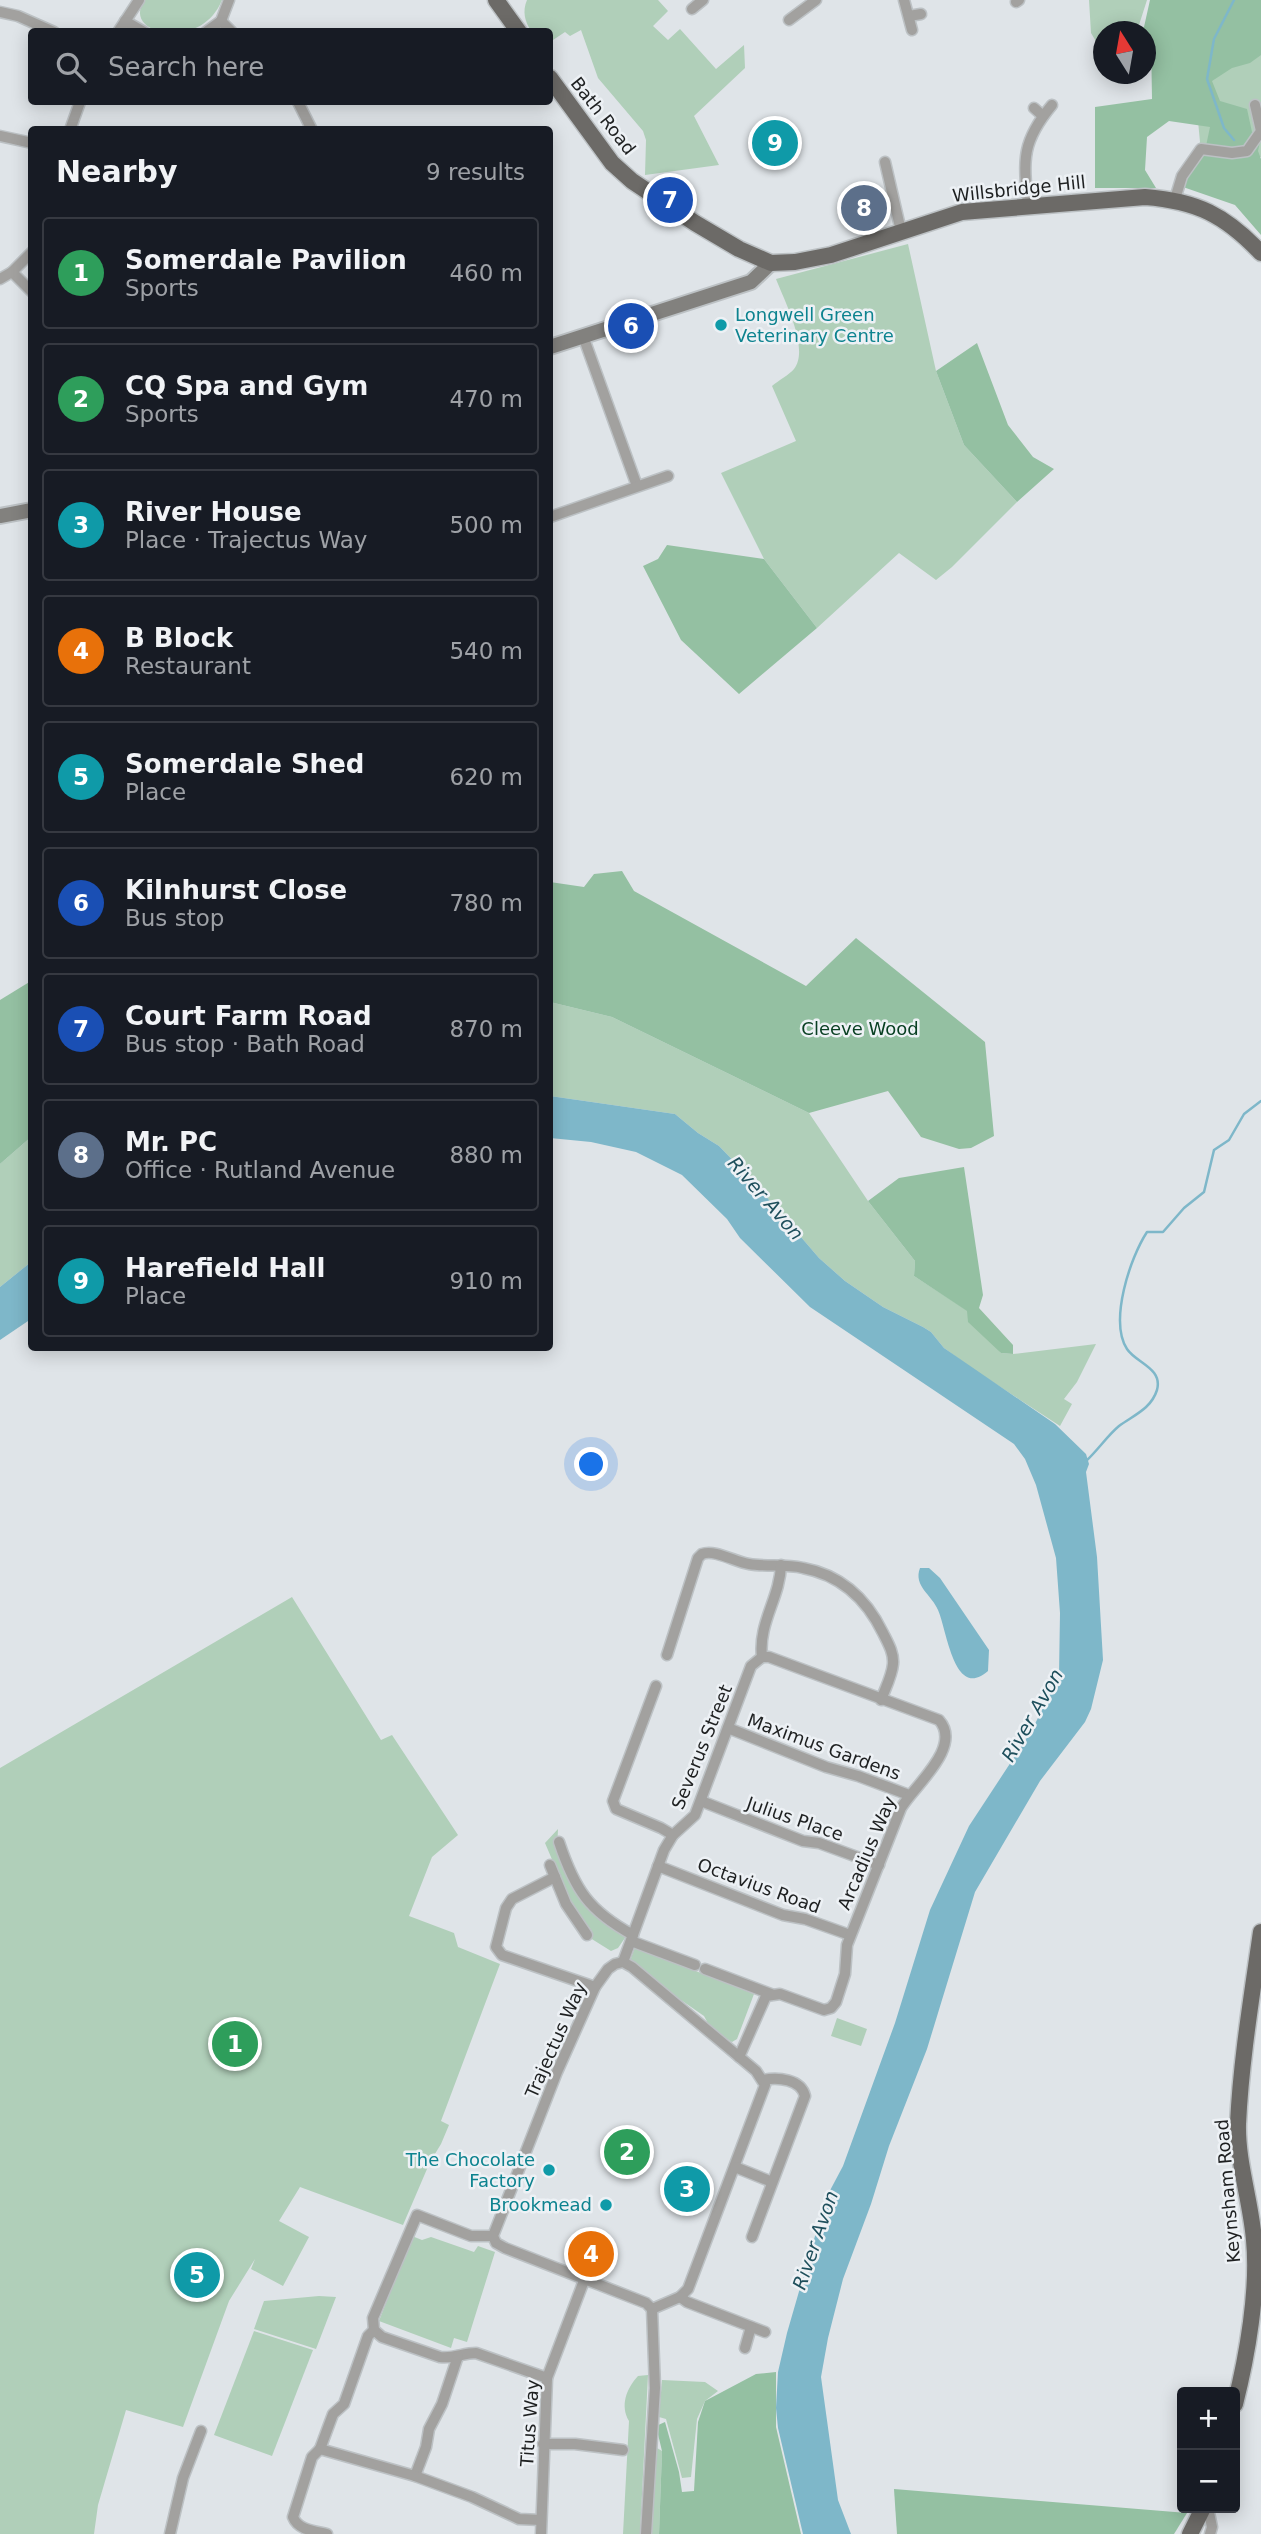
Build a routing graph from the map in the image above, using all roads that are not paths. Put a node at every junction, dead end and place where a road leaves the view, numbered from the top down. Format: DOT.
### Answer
graph roads {
  1 [pos="139,0"];
  2 [pos="229,0"];
  3 [pos="703,0"];
  4 [pos="817,0"];
  5 [pos="904,0"];
  6 [pos="501,2"];
  7 [pos="692,9"];
  8 [pos="0,12"];
  9 [pos="921,13"];
  10 [pos="909,16"];
  11 [pos="789,20"];
  12 [pos="125,21"];
  13 [pos="221,21"];
  14 [pos="45,28"];
  15 [pos="121,28"];
  16 [pos="138,28"];
  17 [pos="211,28"];
  18 [pos="228,28"];
  19 [pos="517,28"];
  20 [pos="912,30"];
  21 [pos="553,82"];
  22 [pos="79,105"];
  23 [pos="300,105"];
  24 [pos="1052,105"];
  25 [pos="1255,105"];
  26 [pos="1034,108"];
  27 [pos="1043,116"];
  28 [pos="71,126"];
  29 [pos="310,126"];
  30 [pos="0,136"];
  31 [pos="28,142"];
  32 [pos="884,162"];
  33 [pos="1175,199"];
  34 [pos="1028,204"];
  35 [pos="901,231"];
  36 [pos="1261,253"];
  37 [pos="28,256"];
  38 [pos="771,263"];
  39 [pos="12,272"];
  40 [pos="0,279"];
  41 [pos="28,288"];
  42 [pos="583,336"];
  43 [pos="553,347"];
  44 [pos="668,476"];
  45 [pos="637,486"];
  46 [pos="28,511"];
  47 [pos="0,516"];
  48 [pos="553,516"];
  49 [pos="781,1565"];
  50 [pos="667,1655"];
  51 [pos="762,1657"];
  52 [pos="656,1686"];
  53 [pos="881,1700"];
  54 [pos="728,1728"];
  55 [pos="909,1795"];
  56 [pos="701,1801"];
  57 [pos="674,1835"];
  58 [pos="559,1842"];
  59 [pos="550,1865"];
  60 [pos="879,1865"];
  61 [pos="658,1866"];
  62 [pos="555,1877"];
  63 [pos="1261,1933"];
  64 [pos="587,1935"];
  65 [pos="850,1935"];
  66 [pos="632,1938"];
  67 [pos="623,1962"];
  68 [pos="595,1987"];
  69 [pos="771,1994"];
  70 [pos="738,2057"];
  71 [pos="763,2080"];
  72 [pos="735,2167"];
  73 [pos="772,2182"];
  74 [pos="493,2236"];
  75 [pos="752,2236"];
  76 [pos="585,2278"];
  77 [pos="680,2297"];
  78 [pos="652,2309"];
  79 [pos="751,2327"];
  80 [pos="374,2330"];
  81 [pos="765,2332"];
  82 [pos="745,2348"];
  83 [pos="458,2356"];
  84 [pos="547,2378"];
  85 [pos="1238,2387"];
  86 [pos="201,2431"];
  87 [pos="543,2444"];
  88 [pos="320,2449"];
  89 [pos="623,2450"];
  90 [pos="415,2476"];
  91 [pos="1203,2513"];
  92 [pos="1208,2513"];
  93 [pos="541,2520"];
  94 [pos="170,2534"];
  95 [pos="327,2534"];
  96 [pos="541,2534"];
  97 [pos="646,2534"];
  98 [pos="1190,2534"];
  99 [pos="1210,2534"];
  1 -- 12 [label="street"];
  2 -- 13 [label="street"];
  3 -- 7 [label="street"];
  4 -- 11 [label="street"];
  5 -- 10 [label="street"];
  6 -- 19 [label="main road"];
  8 -- 14 [label="street"];
  9 -- 10 [label="street"];
  10 -- 20 [label="street"];
  12 -- 15 [label="street"];
  12 -- 16 [label="street"];
  13 -- 17 [label="street"];
  13 -- 18 [label="street"];
  21 -- 38 [label="main road, Bath Road"];
  22 -- 28 [label="street"];
  23 -- 29 [label="street"];
  24 -- 27 [label="street"];
  25 -- 33 [label="street"];
  26 -- 27 [label="street"];
  27 -- 34 [label="street"];
  30 -- 31 [label="street"];
  32 -- 35 [label="street"];
  33 -- 34 [label="main road, Willsbridge Hill"];
  33 -- 36 [label="main road, Willsbridge Hill"];
  34 -- 35 [label="main road, Willsbridge Hill"];
  35 -- 38 [label="main road, Willsbridge Hill"];
  37 -- 39 [label="street"];
  38 -- 42 [label="street"];
  39 -- 40 [label="street"];
  39 -- 41 [label="street"];
  42 -- 43 [label="street"];
  42 -- 45 [label="street"];
  44 -- 45 [label="street"];
  45 -- 48 [label="street"];
  46 -- 47 [label="street"];
  49 -- 50 [label="street"];
  49 -- 51 [label="street, Severus Street"];
  49 -- 53 [label="street"];
  51 -- 53 [label="street, Arcadius Way"];
  51 -- 54 [label="street, Severus Street"];
  52 -- 57 [label="street"];
  53 -- 55 [label="street, Arcadius Way"];
  54 -- 55 [label="street, Maximus Gardens"];
  54 -- 56 [label="street, Severus Street"];
  55 -- 60 [label="street, Arcadius Way"];
  56 -- 57 [label="street, Severus Street"];
  56 -- 60 [label="street, Julius Place"];
  57 -- 61 [label="street, Severus Street"];
  58 -- 66 [label="street"];
  59 -- 62 [label="street"];
  60 -- 65 [label="street, Arcadius Way"];
  61 -- 65 [label="street, Octavius Road"];
  61 -- 66 [label="street, Severus Street"];
  62 -- 64 [label="street"];
  62 -- 68 [label="street"];
  63 -- 85 [label="main road, Keynsham Road"];
  65 -- 69 [label="street, Arcadius Way"];
  66 -- 67 [label="street, Severus Street"];
  66 -- 69 [label="street, Arcadius Way"];
  67 -- 68 [label="street, Trajectus Way"];
  67 -- 70 [label="street"];
  68 -- 74 [label="street, Trajectus Way"];
  69 -- 70 [label="street"];
  70 -- 71 [label="street"];
  71 -- 72 [label="street"];
  71 -- 73 [label="street"];
  72 -- 73 [label="street"];
  72 -- 77 [label="street"];
  73 -- 75 [label="street"];
  74 -- 76 [label="street"];
  74 -- 80 [label="street"];
  76 -- 78 [label="street"];
  76 -- 84 [label="street, Titus Way"];
  77 -- 78 [label="street"];
  77 -- 79 [label="street"];
  78 -- 97 [label="street"];
  79 -- 81 [label="street"];
  79 -- 82 [label="street"];
  80 -- 83 [label="street"];
  80 -- 88 [label="street"];
  83 -- 84 [label="street"];
  83 -- 90 [label="street"];
  84 -- 87 [label="street, Titus Way"];
  86 -- 94 [label="street"];
  87 -- 89 [label="street"];
  87 -- 93 [label="street, Titus Way"];
  88 -- 90 [label="street"];
  88 -- 95 [label="street"];
  90 -- 93 [label="street"];
  91 -- 98 [label="main road"];
  92 -- 99 [label="street"];
  93 -- 96 [label="street, Titus Way"];
}
